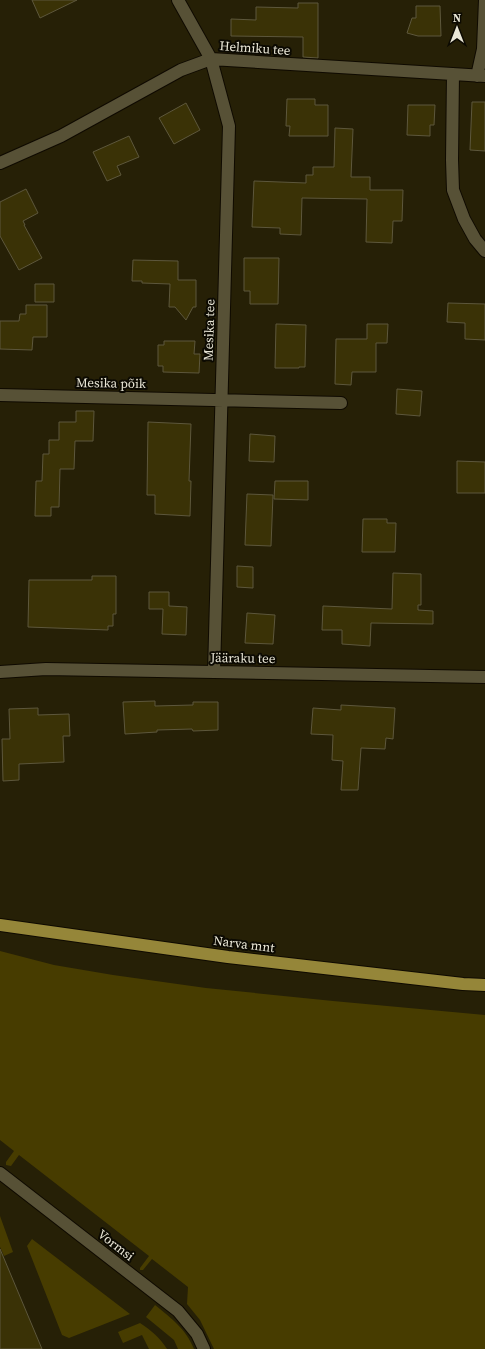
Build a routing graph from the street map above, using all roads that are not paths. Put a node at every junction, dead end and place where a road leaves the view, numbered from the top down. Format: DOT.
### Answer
graph roads {
  1 [pos="178,0"];
  2 [pos="485,0"];
  3 [pos="211,59"];
  4 [pos="453,74"];
  5 [pos="481,76"];
  6 [pos="0,163"];
  7 [pos="485,251"];
  8 [pos="0,395"];
  9 [pos="221,399"];
  10 [pos="341,403"];
  11 [pos="0,672"];
  12 [pos="214,672"];
  13 [pos="485,677"];
  14 [pos="0,925"];
  15 [pos="485,985"];
  16 [pos="0,1173"];
  17 [pos="204,1349"];
  1 -- 3 [label="street, Mesika tee"];
  2 -- 5 [label="street"];
  3 -- 4 [label="street, Helmiku tee"];
  3 -- 6 [label="street, Helmiku tee"];
  3 -- 9 [label="street, Mesika tee"];
  4 -- 5 [label="street, Helmiku tee"];
  4 -- 7 [label="street"];
  8 -- 9 [label="street, Mesika põik"];
  9 -- 10 [label="street, Mesika põik"];
  9 -- 12 [label="street, Mesika tee"];
  11 -- 12 [label="street, Jääraku tee"];
  12 -- 13 [label="street, Jääraku tee"];
  14 -- 15 [label="main road, Narva mnt"];
  16 -- 17 [label="street, Vormsi"];
}
